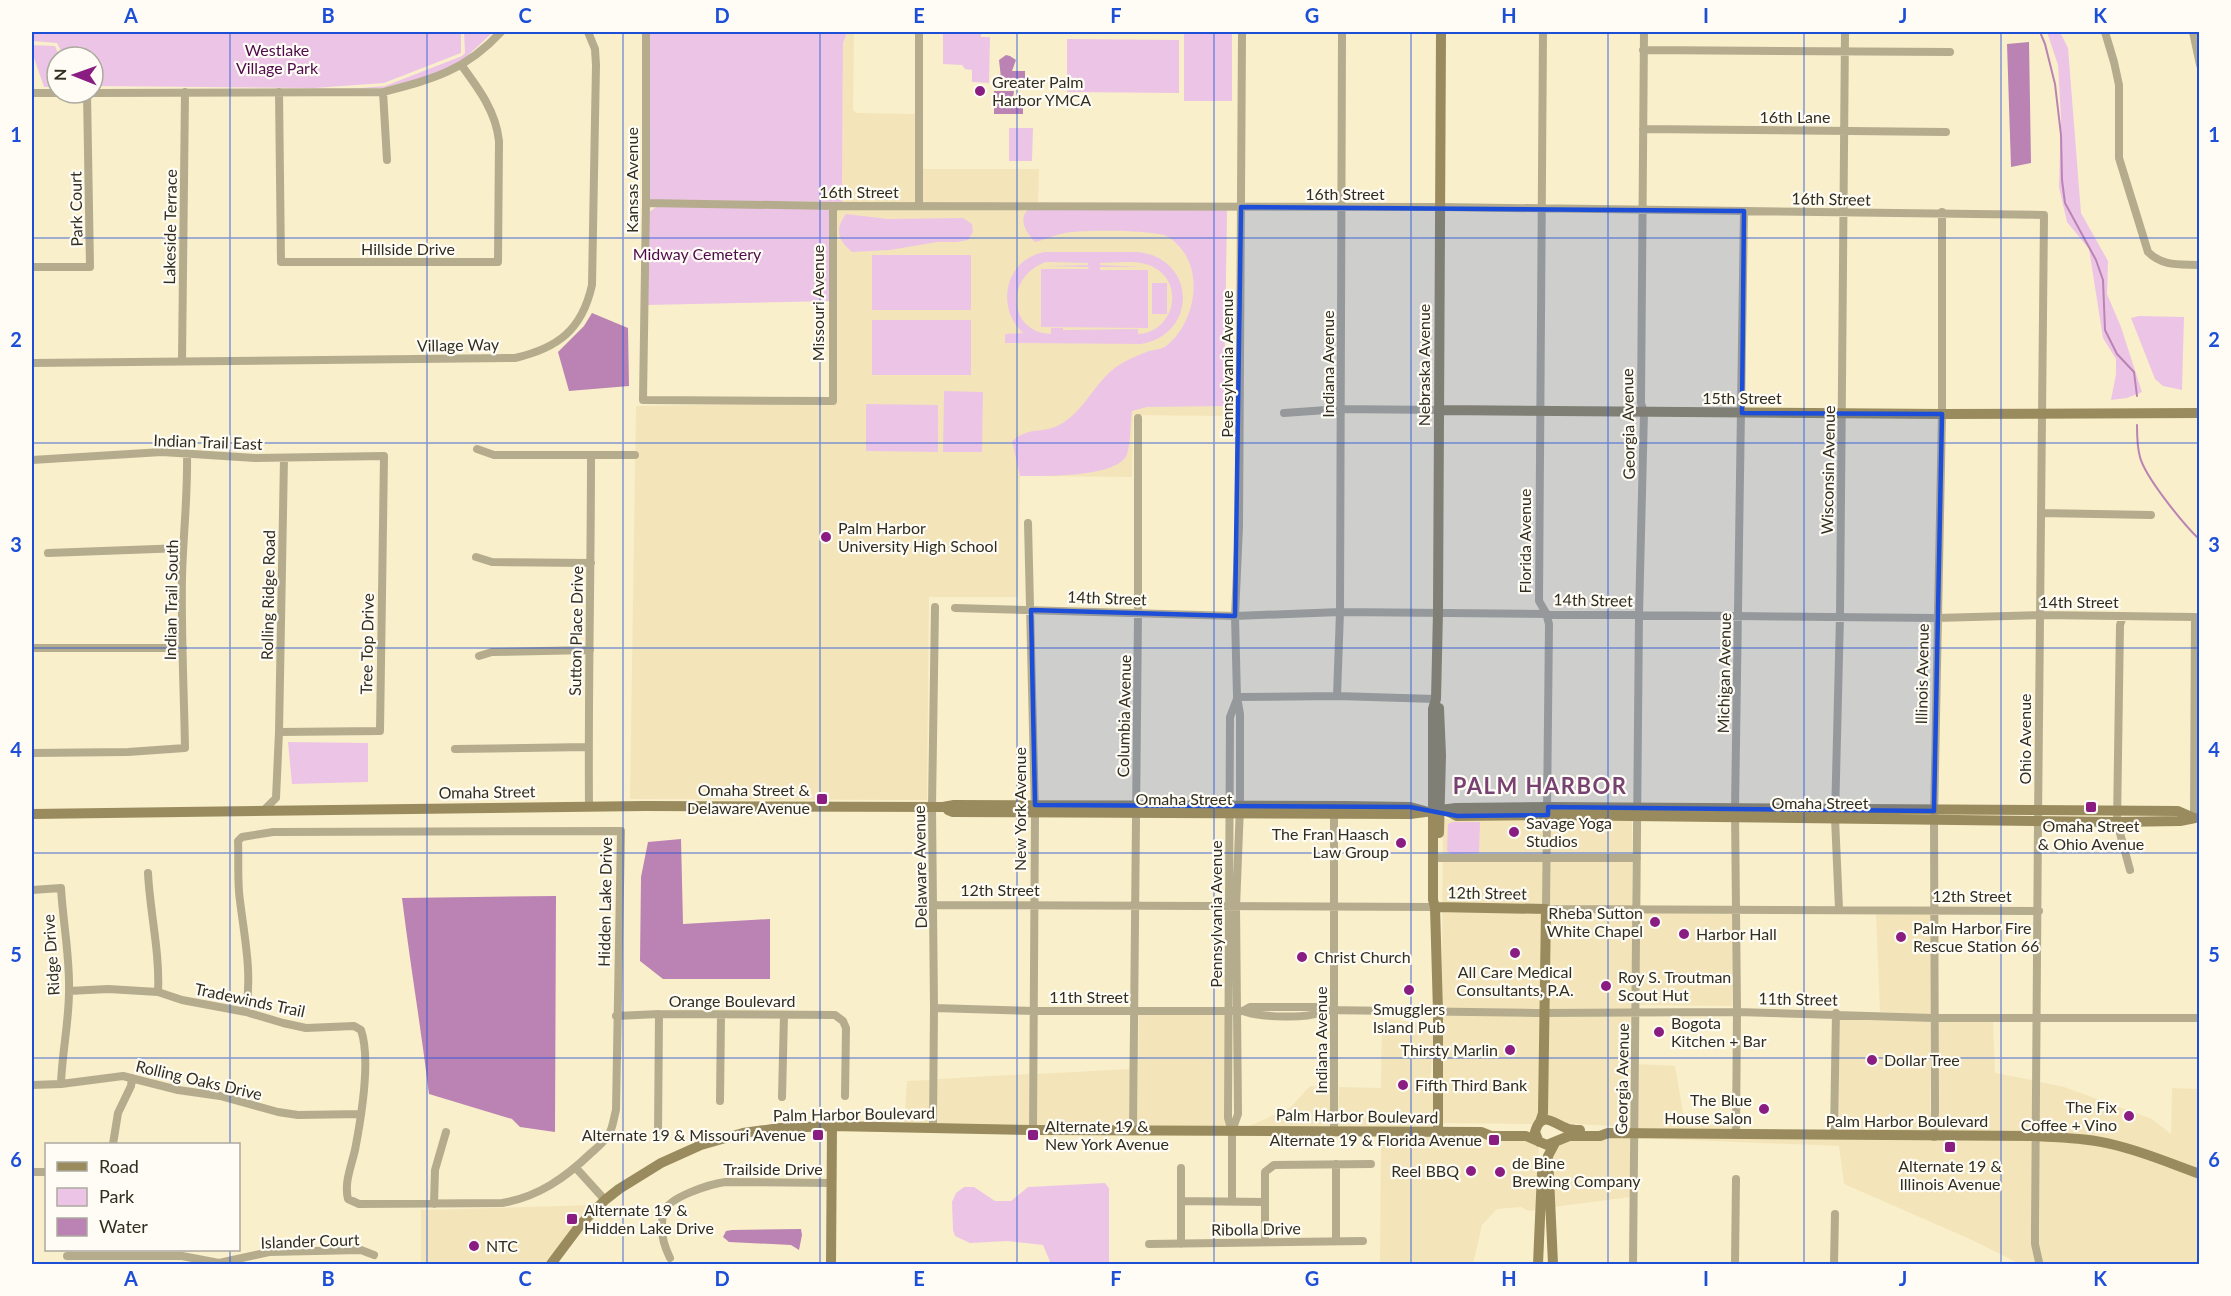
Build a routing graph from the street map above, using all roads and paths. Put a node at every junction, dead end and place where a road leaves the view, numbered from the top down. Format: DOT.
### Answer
graph roads {
  1 [pos="501,32"];
  2 [pos="588,32"];
  3 [pos="646,32"];
  4 [pos="919,32"];
  5 [pos="1242,32"];
  6 [pos="1342,32"];
  7 [pos="1441,32"];
  8 [pos="1544,32"];
  9 [pos="1644,32"];
  10 [pos="1845,32"];
  11 [pos="2105,32"];
  12 [pos="2193,32"];
  13 [pos="1643,50"];
  14 [pos="1845,52"];
  15 [pos="1950,52"];
  16 [pos="2199,65"];
  17 [pos="462,66"];
  18 [pos="185,92"];
  19 [pos="279,92"];
  20 [pos="383,92"];
  21 [pos="105,93"];
  22 [pos="90,105"];
  23 [pos="1643,129"];
  24 [pos="1844,130"];
  25 [pos="1946,132"];
  26 [pos="387,160"];
  27 [pos="646,203"];
  28 [pos="919,205"];
  29 [pos="833,206"];
  30 [pos="1241,207"];
  31 [pos="1341,207"];
  32 [pos="1440,207"];
  33 [pos="1543,209"];
  34 [pos="1642,211"];
  35 [pos="1744,211"];
  36 [pos="1942,212"];
  37 [pos="1843,213"];
  38 [pos="2044,215"];
  39 [pos="2199,265"];
  40 [pos="32,267"];
  41 [pos="182,361"];
  42 [pos="32,363"];
  43 [pos="833,401"];
  44 [pos="1341,409"];
  45 [pos="1439,410"];
  46 [pos="1541,410"];
  47 [pos="1644,412"];
  48 [pos="1284,413"];
  49 [pos="1742,413"];
  50 [pos="1842,413"];
  51 [pos="2041,413"];
  52 [pos="2199,413"];
  53 [pos="1942,414"];
  54 [pos="1138,418"];
  55 [pos="477,449"];
  56 [pos="187,453"];
  57 [pos="591,455"];
  58 [pos="635,455"];
  59 [pos="384,456"];
  60 [pos="284,458"];
  61 [pos="32,460"];
  62 [pos="2041,513"];
  63 [pos="2151,515"];
  64 [pos="1028,523"];
  65 [pos="183,548"];
  66 [pos="48,553"];
  67 [pos="476,557"];
  68 [pos="591,562"];
  69 [pos="935,607"];
  70 [pos="955,608"];
  71 [pos="1031,610"];
  72 [pos="1340,612"];
  73 [pos="1438,612"];
  74 [pos="1138,613"];
  75 [pos="1546,613"];
  76 [pos="1639,615"];
  77 [pos="2040,615"];
  78 [pos="1235,616"];
  79 [pos="1738,616"];
  80 [pos="1840,616"];
  81 [pos="2123,616"];
  82 [pos="1937,618"];
  83 [pos="33,648"];
  84 [pos="183,648"];
  85 [pos="590,650"];
  86 [pos="479,656"];
  87 [pos="1337,696"];
  88 [pos="1237,697"];
  89 [pos="1436,699"];
  90 [pos="279,732"];
  91 [pos="588,747"];
  92 [pos="454,749"];
  93 [pos="32,753"];
  94 [pos="589,806"];
  95 [pos="938,807"];
  96 [pos="265,809"];
  97 [pos="1035,809"];
  98 [pos="1136,810"];
  99 [pos="1235,810"];
  100 [pos="1334,810"];
  101 [pos="1436,811"];
  102 [pos="1548,811"];
  103 [pos="1637,812"];
  104 [pos="1835,813"];
  105 [pos="32,814"];
  106 [pos="1735,814"];
  107 [pos="1934,815"];
  108 [pos="2038,815"];
  109 [pos="2117,817"];
  110 [pos="2197,818"];
  111 [pos="1439,858"];
  112 [pos="1547,858"];
  113 [pos="1637,858"];
  114 [pos="2130,870"];
  115 [pos="148,873"];
  116 [pos="32,890"];
  117 [pos="934,905"];
  118 [pos="1034,905"];
  119 [pos="1134,906"];
  120 [pos="1232,907"];
  121 [pos="1335,907"];
  122 [pos="1436,907"];
  123 [pos="1638,908"];
  124 [pos="1546,909"];
  125 [pos="1839,909"];
  126 [pos="1736,910"];
  127 [pos="1935,911"];
  128 [pos="2039,911"];
  129 [pos="69,992"];
  130 [pos="158,992"];
  131 [pos="934,1008"];
  132 [pos="1135,1010"];
  133 [pos="1336,1010"];
  134 [pos="1034,1011"];
  135 [pos="1236,1011"];
  136 [pos="246,1012"];
  137 [pos="1438,1012"];
  138 [pos="1636,1012"];
  139 [pos="1737,1012"];
  140 [pos="1545,1013"];
  141 [pos="1836,1013"];
  142 [pos="659,1014"];
  143 [pos="721,1015"];
  144 [pos="784,1015"];
  145 [pos="616,1016"];
  146 [pos="1934,1018"];
  147 [pos="2037,1018"];
  148 [pos="2199,1018"];
  149 [pos="1545,1049"];
  150 [pos="132,1078"];
  151 [pos="61,1084"];
  152 [pos="32,1085"];
  153 [pos="845,1096"];
  154 [pos="782,1097"];
  155 [pos="720,1101"];
  156 [pos="361,1114"];
  157 [pos="1556,1122"];
  158 [pos="1539,1124"];
  159 [pos="832,1126"];
  160 [pos="933,1127"];
  161 [pos="1032,1130"];
  162 [pos="1133,1130"];
  163 [pos="1232,1131"];
  164 [pos="1334,1131"];
  165 [pos="446,1132"];
  166 [pos="1438,1132"];
  167 [pos="1481,1132"];
  168 [pos="1608,1133"];
  169 [pos="1634,1133"];
  170 [pos="658,1134"];
  171 [pos="1736,1134"];
  172 [pos="1834,1135"];
  173 [pos="2035,1136"];
  174 [pos="1934,1137"];
  175 [pos="1540,1142"];
  176 [pos="1556,1142"];
  177 [pos="113,1143"];
  178 [pos="1336,1164"];
  179 [pos="1371,1164"];
  180 [pos="576,1168"];
  181 [pos="1181,1168"];
  182 [pos="2199,1174"];
  183 [pos="1736,1179"];
  184 [pos="832,1183"];
  185 [pos="348,1199"];
  186 [pos="605,1200"];
  187 [pos="1181,1200"];
  188 [pos="1232,1202"];
  189 [pos="1264,1202"];
  190 [pos="434,1204"];
  191 [pos="1835,1214"];
  192 [pos="1336,1241"];
  193 [pos="1363,1241"];
  194 [pos="1265,1242"];
  195 [pos="1149,1244"];
  196 [pos="1181,1244"];
  197 [pos="257,1254"];
  198 [pos="374,1255"];
  199 [pos="67,1256"];
  200 [pos="670,1258"];
  201 [pos="181,1260"];
  202 [pos="2039,1262"];
  203 [pos="257,1264"];
  204 [pos="551,1264"];
  205 [pos="831,1264"];
  206 [pos="1538,1264"];
  207 [pos="1553,1264"];
  208 [pos="1633,1264"];
  209 [pos="1735,1264"];
  210 [pos="1834,1264"];
  1 -- 17 [label="street"];
  2 -- 41 [label="street, Village Way"];
  3 -- 27 [label="street, Kansas Avenue"];
  4 -- 28 [label="street"];
  5 -- 30 [label="street, Pennsylvania Avenue"];
  6 -- 31 [label="street, Indiana Avenue"];
  7 -- 32 [label="street, Nebraska Avenue"];
  8 -- 33 [label="street, Florida Avenue"];
  9 -- 13 [label="street, Georgia Avenue"];
  10 -- 14 [label="street, Wisconsin Avenue"];
  11 -- 39 [label="street"];
  12 -- 16 [label="street"];
  13 -- 14 [label="street"];
  13 -- 23 [label="street, Georgia Avenue"];
  14 -- 15 [label="street"];
  14 -- 24 [label="street, Wisconsin Avenue"];
  17 -- 19 [label="street, Hillside Drive"];
  17 -- 20 [label="street"];
  18 -- 19 [label="street"];
  18 -- 21 [label="street"];
  18 -- 41 [label="street, Lakeside Terrace"];
  19 -- 20 [label="street"];
  20 -- 26 [label="street"];
  22 -- 40 [label="street, Park Court"];
  23 -- 24 [label="street, 16th Lane"];
  23 -- 34 [label="street, Georgia Avenue"];
  24 -- 25 [label="street, 16th Lane"];
  24 -- 37 [label="street, Wisconsin Avenue"];
  27 -- 29 [label="street, 16th Street"];
  27 -- 43 [label="street, Kansas Avenue"];
  28 -- 29 [label="street, 16th Street"];
  28 -- 30 [label="street, 16th Street"];
  29 -- 43 [label="street, Missouri Avenue"];
  30 -- 31 [label="street, 16th Street"];
  30 -- 78 [label="street, Pennsylvania Avenue"];
  31 -- 32 [label="street, 16th Street"];
  31 -- 44 [label="street, Indiana Avenue"];
  32 -- 33 [label="street, 16th Street"];
  32 -- 45 [label="street, Nebraska Avenue"];
  33 -- 34 [label="street, 16th Street"];
  33 -- 46 [label="street, Florida Avenue"];
  34 -- 35 [label="street, 16th Street"];
  34 -- 47 [label="street, Georgia Avenue"];
  35 -- 37 [label="street, 16th Street"];
  35 -- 49 [label="street, Michigan Avenue"];
  36 -- 37 [label="street, 16th Street"];
  36 -- 38 [label="street, 16th Street"];
  36 -- 53 [label="street, Illinois Avenue"];
  37 -- 50 [label="street, Wisconsin Avenue"];
  38 -- 51 [label="street, Ohio Avenue"];
  41 -- 42 [label="street, Village Way"];
  44 -- 45 [label="street, 15th Street"];
  44 -- 48 [label="street, 15th Street"];
  44 -- 72 [label="street, Indiana Avenue"];
  45 -- 46 [label="street, 15th Street"];
  45 -- 73 [label="street, Nebraska Avenue"];
  46 -- 47 [label="street, 15th Street"];
  46 -- 75 [label="street, Florida Avenue"];
  47 -- 49 [label="street, 15th Street"];
  47 -- 76 [label="street, Georgia Avenue"];
  49 -- 50 [label="street, 15th Street"];
  49 -- 79 [label="street, Michigan Avenue"];
  50 -- 53 [label="street, 15th Street"];
  50 -- 80 [label="street, Wisconsin Avenue"];
  51 -- 52 [label="street, 15th Street"];
  51 -- 53 [label="street, 15th Street"];
  51 -- 62 [label="street, Ohio Avenue"];
  53 -- 82 [label="street, Illinois Avenue"];
  54 -- 74 [label="street, Columbia Avenue"];
  55 -- 57 [label="street"];
  56 -- 60 [label="street, Indian Trail East"];
  56 -- 61 [label="street, Indian Trail East"];
  56 -- 65 [label="street, Indian Trail South"];
  57 -- 58 [label="street"];
  57 -- 68 [label="street, Sutton Place Drive"];
  59 -- 60 [label="street, Indian Trail East"];
  59 -- 90 [label="street, Tree Top Drive"];
  60 -- 90 [label="street, Rolling Ridge Road"];
  62 -- 63 [label="street"];
  62 -- 77 [label="street, Ohio Avenue"];
  64 -- 71 [label="street, New York Avenue"];
  65 -- 66 [label="street"];
  65 -- 84 [label="street, Indian Trail South"];
  67 -- 68 [label="street"];
  68 -- 85 [label="street, Sutton Place Drive"];
  69 -- 95 [label="street, Delaware Avenue"];
  70 -- 71 [label="street, 14th Street"];
  71 -- 74 [label="street, 14th Street"];
  71 -- 97 [label="street, New York Avenue"];
  72 -- 73 [label="street, 14th Street"];
  72 -- 78 [label="street, 14th Street"];
  72 -- 87 [label="street, Indiana Avenue"];
  73 -- 75 [label="street, 14th Street"];
  73 -- 89 [label="street, Nebraska Avenue"];
  74 -- 78 [label="street, 14th Street"];
  74 -- 98 [label="street, Columbia Avenue"];
  75 -- 76 [label="street, 14th Street"];
  75 -- 102 [label="street, Florida Avenue"];
  76 -- 79 [label="street, 14th Street"];
  76 -- 103 [label="street, Georgia Avenue"];
  77 -- 81 [label="street, 14th Street"];
  77 -- 82 [label="street, 14th Street"];
  77 -- 108 [label="street, Ohio Avenue"];
  78 -- 88 [label="street, Pennsylvania Avenue"];
  79 -- 80 [label="street, 14th Street"];
  79 -- 106 [label="street, Michigan Avenue"];
  80 -- 82 [label="street, 14th Street"];
  80 -- 104 [label="street, Wisconsin Avenue"];
  81 -- 109 [label="street"];
  81 -- 110 [label="street, 14th Street"];
  82 -- 107 [label="street, Illinois Avenue"];
  83 -- 84 [label="street"];
  84 -- 93 [label="street, Indian Trail South"];
  85 -- 86 [label="street"];
  85 -- 91 [label="street, Sutton Place Drive"];
  87 -- 88 [label="street"];
  87 -- 89 [label="street"];
  88 -- 99 [label="street, Pennsylvania Avenue"];
  89 -- 101 [label="street, Nebraska Avenue"];
  90 -- 96 [label="street, Rolling Ridge Road"];
  91 -- 92 [label="street"];
  91 -- 94 [label="street, Sutton Place Drive"];
  94 -- 95 [label="street, Omaha Street"];
  94 -- 96 [label="street, Omaha Street"];
  95 -- 97 [label="street, Omaha Street"];
  95 -- 117 [label="street, Delaware Avenue"];
  96 -- 105 [label="street, Omaha Street"];
  97 -- 98 [label="street, Omaha Street"];
  97 -- 118 [label="street, New York Avenue"];
  98 -- 99 [label="street, Omaha Street"];
  98 -- 119 [label="street, Columbia Avenue"];
  99 -- 100 [label="street, Omaha Street"];
  99 -- 120 [label="street, Pennsylvania Avenue"];
  100 -- 101 [label="street, Omaha Street"];
  100 -- 121 [label="street, Indiana Avenue"];
  101 -- 102 [label="street, Omaha Street"];
  101 -- 111 [label="street, Nebraska Avenue"];
  101 -- 122 [label="street, Nebraska Avenue"];
  102 -- 103 [label="street, Omaha Street"];
  102 -- 112 [label="street, Florida Avenue"];
  103 -- 106 [label="street, Omaha Street"];
  103 -- 113 [label="street, Georgia Avenue"];
  104 -- 106 [label="street, Omaha Street"];
  104 -- 107 [label="street, Omaha Street"];
  104 -- 125 [label="street, Wisconsin Avenue"];
  106 -- 126 [label="street, Michigan Avenue"];
  107 -- 108 [label="street, Omaha Street"];
  107 -- 127 [label="street, Illinois Avenue"];
  108 -- 109 [label="street, Omaha Street"];
  108 -- 128 [label="street, Ohio Avenue"];
  109 -- 110 [label="street, Omaha Street"];
  109 -- 114 [label="street"];
  111 -- 112 [label="street"];
  111 -- 122 [label="street, Nebraska Avenue"];
  112 -- 113 [label="street"];
  112 -- 124 [label="street, Florida Avenue"];
  113 -- 123 [label="street, Georgia Avenue"];
  115 -- 130 [label="street"];
  116 -- 129 [label="street, Ridge Drive"];
  117 -- 118 [label="street, 12th Street"];
  117 -- 131 [label="street, Delaware Avenue"];
  118 -- 119 [label="street, 12th Street"];
  118 -- 134 [label="street, New York Avenue"];
  119 -- 120 [label="street, 12th Street"];
  119 -- 132 [label="street, Columbia Avenue"];
  120 -- 121 [label="street, 12th Street"];
  120 -- 135 [label="street, Pennsylvania Avenue"];
  121 -- 122 [label="street, 12th Street"];
  121 -- 133 [label="street, Indiana Avenue"];
  122 -- 124 [label="street, 12th Street"];
  122 -- 137 [label="street, Nebraska Avenue"];
  123 -- 124 [label="street, 12th Street"];
  123 -- 126 [label="street, 12th Street"];
  123 -- 138 [label="street, Georgia Avenue"];
  124 -- 140 [label="street, Florida Avenue"];
  125 -- 126 [label="street, 12th Street"];
  125 -- 127 [label="street, 12th Street"];
  126 -- 139 [label="street, Michigan Avenue"];
  127 -- 128 [label="street, 12th Street"];
  127 -- 146 [label="street, Illinois Avenue"];
  128 -- 147 [label="street, Ohio Avenue"];
  129 -- 130 [label="street, Tradewinds Trail"];
  129 -- 151 [label="street, Ridge Drive"];
  130 -- 136 [label="street, Tradewinds Trail"];
  131 -- 134 [label="street, 11th Street"];
  131 -- 160 [label="street, Delaware Avenue"];
  132 -- 134 [label="street, 11th Street"];
  132 -- 135 [label="street, 11th Street"];
  132 -- 162 [label="street, Columbia Avenue"];
  133 -- 135 [label="street, 11th Street"];
  133 -- 137 [label="street, 11th Street"];
  133 -- 164 [label="street, Indiana Avenue"];
  134 -- 161 [label="street, New York Avenue"];
  135 -- 163 [label="street, Pennsylvania Avenue"];
  136 -- 145 [label="street, Hidden Lake Drive"];
  136 -- 156 [label="street, Tradewinds Trail"];
  137 -- 140 [label="street, 11th Street"];
  137 -- 166 [label="street, Nebraska Avenue"];
  138 -- 139 [label="street, 11th Street"];
  138 -- 140 [label="street, 11th Street"];
  138 -- 169 [label="street, Georgia Avenue"];
  139 -- 141 [label="street, 11th Street"];
  139 -- 171 [label="street, Michigan Avenue"];
  140 -- 149 [label="street, Florida Avenue"];
  141 -- 146 [label="street, 11th Street"];
  141 -- 172 [label="street"];
  142 -- 143 [label="street, Orange Boulevard"];
  142 -- 145 [label="street, Orange Boulevard"];
  142 -- 170 [label="street"];
  143 -- 144 [label="street, Orange Boulevard"];
  143 -- 155 [label="street"];
  144 -- 153 [label="street, Orange Boulevard"];
  144 -- 154 [label="street"];
  145 -- 180 [label="street, Hidden Lake Drive"];
  146 -- 147 [label="street, 11th Street"];
  146 -- 174 [label="street, Illinois Avenue"];
  147 -- 148 [label="street, 11th Street"];
  147 -- 173 [label="street, Ohio Avenue"];
  149 -- 157 [label="street, Florida Avenue"];
  149 -- 158 [label="street, Florida Avenue"];
  150 -- 151 [label="street, Rolling Oaks Drive"];
  150 -- 156 [label="street, Rolling Oaks Drive"];
  150 -- 177 [label="street"];
  151 -- 152 [label="street, Rolling Oaks Drive"];
  156 -- 185 [label="street, Tradewinds Trail"];
  157 -- 158 [label="street"];
  157 -- 168 [label="street, Palm Harbor Boulevard"];
  157 -- 176 [label="street"];
  158 -- 167 [label="street, Palm Harbor Boulevard"];
  158 -- 175 [label="street"];
  159 -- 160 [label="street, Palm Harbor Boulevard"];
  159 -- 184 [label="street"];
  159 -- 186 [label="street, Palm Harbor Boulevard"];
  160 -- 161 [label="street, Palm Harbor Boulevard"];
  161 -- 162 [label="street, Palm Harbor Boulevard"];
  162 -- 163 [label="street, Palm Harbor Boulevard"];
  163 -- 164 [label="street, Palm Harbor Boulevard"];
  163 -- 188 [label="street, Pennsylvania Avenue"];
  164 -- 166 [label="street, Palm Harbor Boulevard"];
  165 -- 190 [label="street"];
  166 -- 167 [label="street, Palm Harbor Boulevard"];
  167 -- 175 [label="street, Palm Harbor Boulevard"];
  168 -- 169 [label="street, Palm Harbor Boulevard"];
  168 -- 176 [label="street, Palm Harbor Boulevard"];
  169 -- 171 [label="street, Palm Harbor Boulevard"];
  169 -- 208 [label="street, Georgia Avenue"];
  171 -- 172 [label="street, Palm Harbor Boulevard"];
  172 -- 174 [label="street, Palm Harbor Boulevard"];
  173 -- 174 [label="street, Palm Harbor Boulevard"];
  173 -- 182 [label="street, Palm Harbor Boulevard"];
  173 -- 202 [label="street, Ohio Avenue"];
  175 -- 176 [label="street"];
  175 -- 206 [label="street"];
  176 -- 207 [label="street"];
  178 -- 179 [label="street"];
  178 -- 189 [label="street"];
  178 -- 192 [label="street"];
  180 -- 186 [label="street"];
  180 -- 190 [label="street, Hidden Lake Drive"];
  181 -- 187 [label="street"];
  183 -- 209 [label="street"];
  184 -- 200 [label="street, Trailside Drive"];
  184 -- 205 [label="street"];
  185 -- 190 [label="street, Hidden Lake Drive"];
  186 -- 204 [label="street, Palm Harbor Boulevard"];
  187 -- 188 [label="street"];
  187 -- 196 [label="street"];
  188 -- 189 [label="street"];
  189 -- 194 [label="street"];
  191 -- 210 [label="street"];
  192 -- 193 [label="street, Ribolla Drive"];
  192 -- 194 [label="street, Ribolla Drive"];
  194 -- 196 [label="street, Ribolla Drive"];
  195 -- 196 [label="street, Ribolla Drive"];
  197 -- 198 [label="street, Islander Court"];
  197 -- 201 [label="street, Islander Court"];
  197 -- 203 [label="street"];
  199 -- 201 [label="street, Islander Court"];
}
